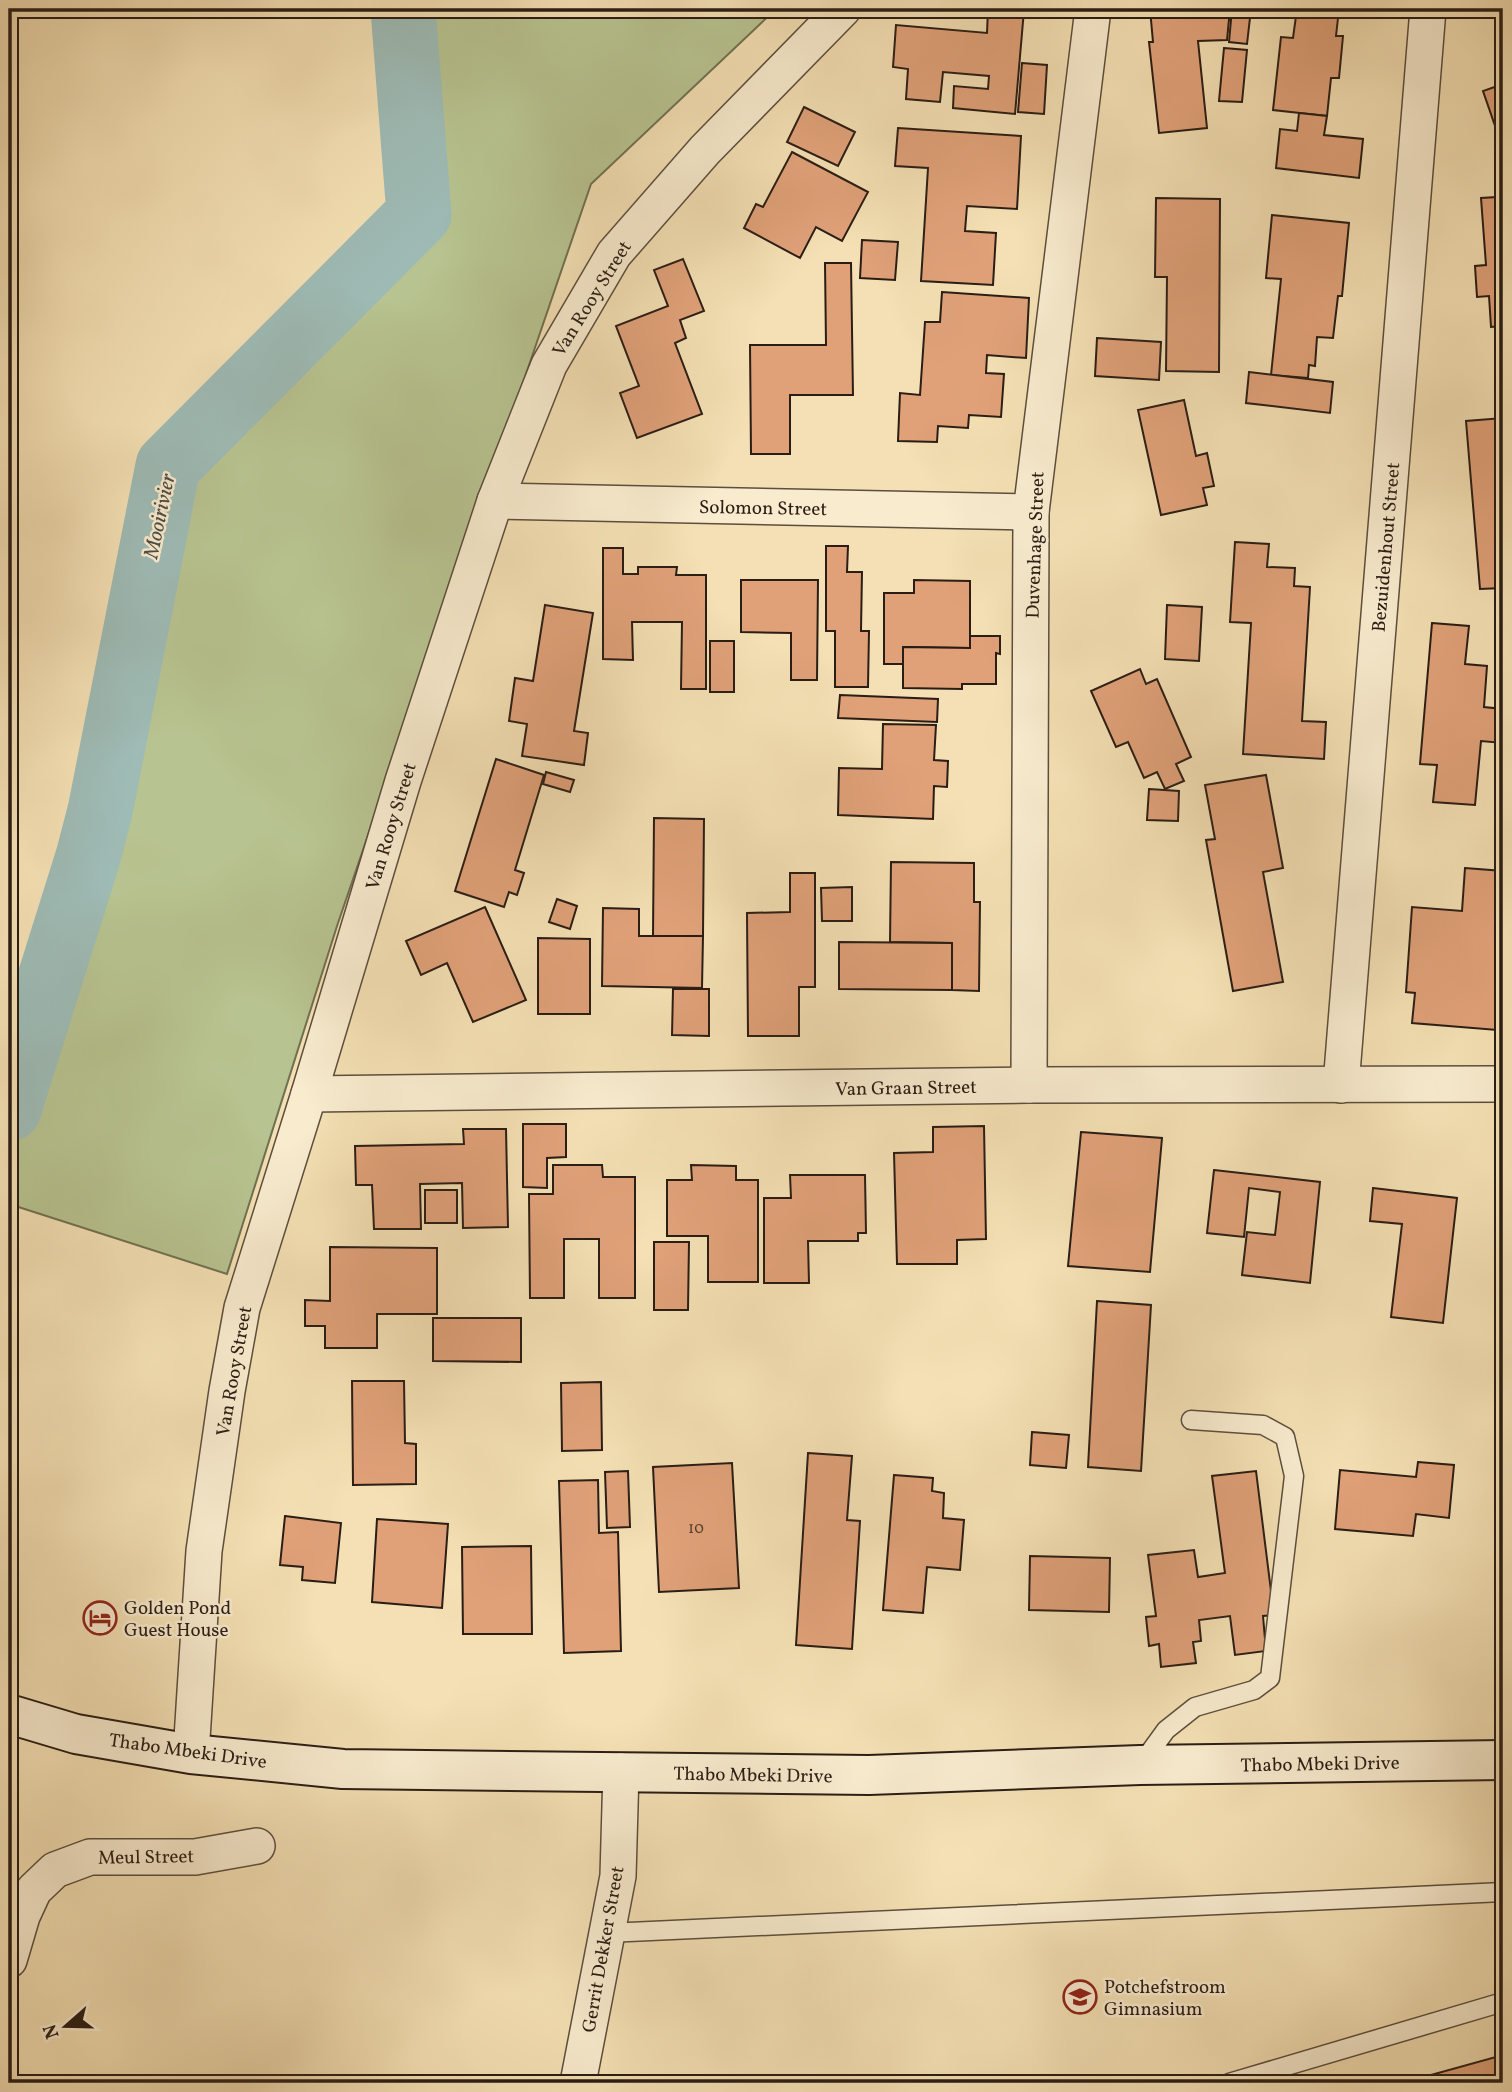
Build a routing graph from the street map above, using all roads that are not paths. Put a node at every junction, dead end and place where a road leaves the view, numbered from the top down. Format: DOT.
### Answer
graph roads {
  1 [pos="843,9"];
  2 [pos="1093,9"];
  3 [pos="1428,9"];
  4 [pos="495,501"];
  5 [pos="1031,512"];
  6 [pos="1503,1084"];
  7 [pos="1029,1085"];
  8 [pos="1341,1085"];
  9 [pos="309,1094"];
  10 [pos="1191,1420"];
  11 [pos="9,1714"];
  12 [pos="191,1754"];
  13 [pos="1503,1760"];
  14 [pos="1140,1765"];
  15 [pos="621,1771"];
  16 [pos="257,1846"];
  17 [pos="1503,1892"];
  18 [pos="607,1933"];
  19 [pos="9,1960"];
  20 [pos="1503,2002"];
  21 [pos="578,2083"];
  22 [pos="1229,2083"];
  1 -- 4 [label="street, Van Rooy Street"];
  2 -- 5 [label="street, Duvenhage Street"];
  3 -- 8 [label="street, Bezuidenhout Street"];
  4 -- 5 [label="street, Solomon Street"];
  4 -- 9 [label="street, Van Rooy Street"];
  5 -- 7 [label="street, Duvenhage Street"];
  6 -- 8 [label="street, Van Graan Street"];
  7 -- 8 [label="street, Van Graan Street"];
  7 -- 9 [label="street, Van Graan Street"];
  9 -- 12 [label="street, Van Rooy Street"];
  10 -- 14 [label="lane"];
  11 -- 12 [label="main road, Thabo Mbeki Drive"];
  12 -- 15 [label="main road, Thabo Mbeki Drive"];
  13 -- 14 [label="main road, Thabo Mbeki Drive"];
  14 -- 15 [label="main road, Thabo Mbeki Drive"];
  15 -- 18 [label="street, Gerrit Dekker Street"];
  16 -- 19 [label="street, Meul Street"];
  17 -- 18 [label="lane"];
  18 -- 21 [label="street, Gerrit Dekker Street"];
  20 -- 22 [label="lane"];
}
